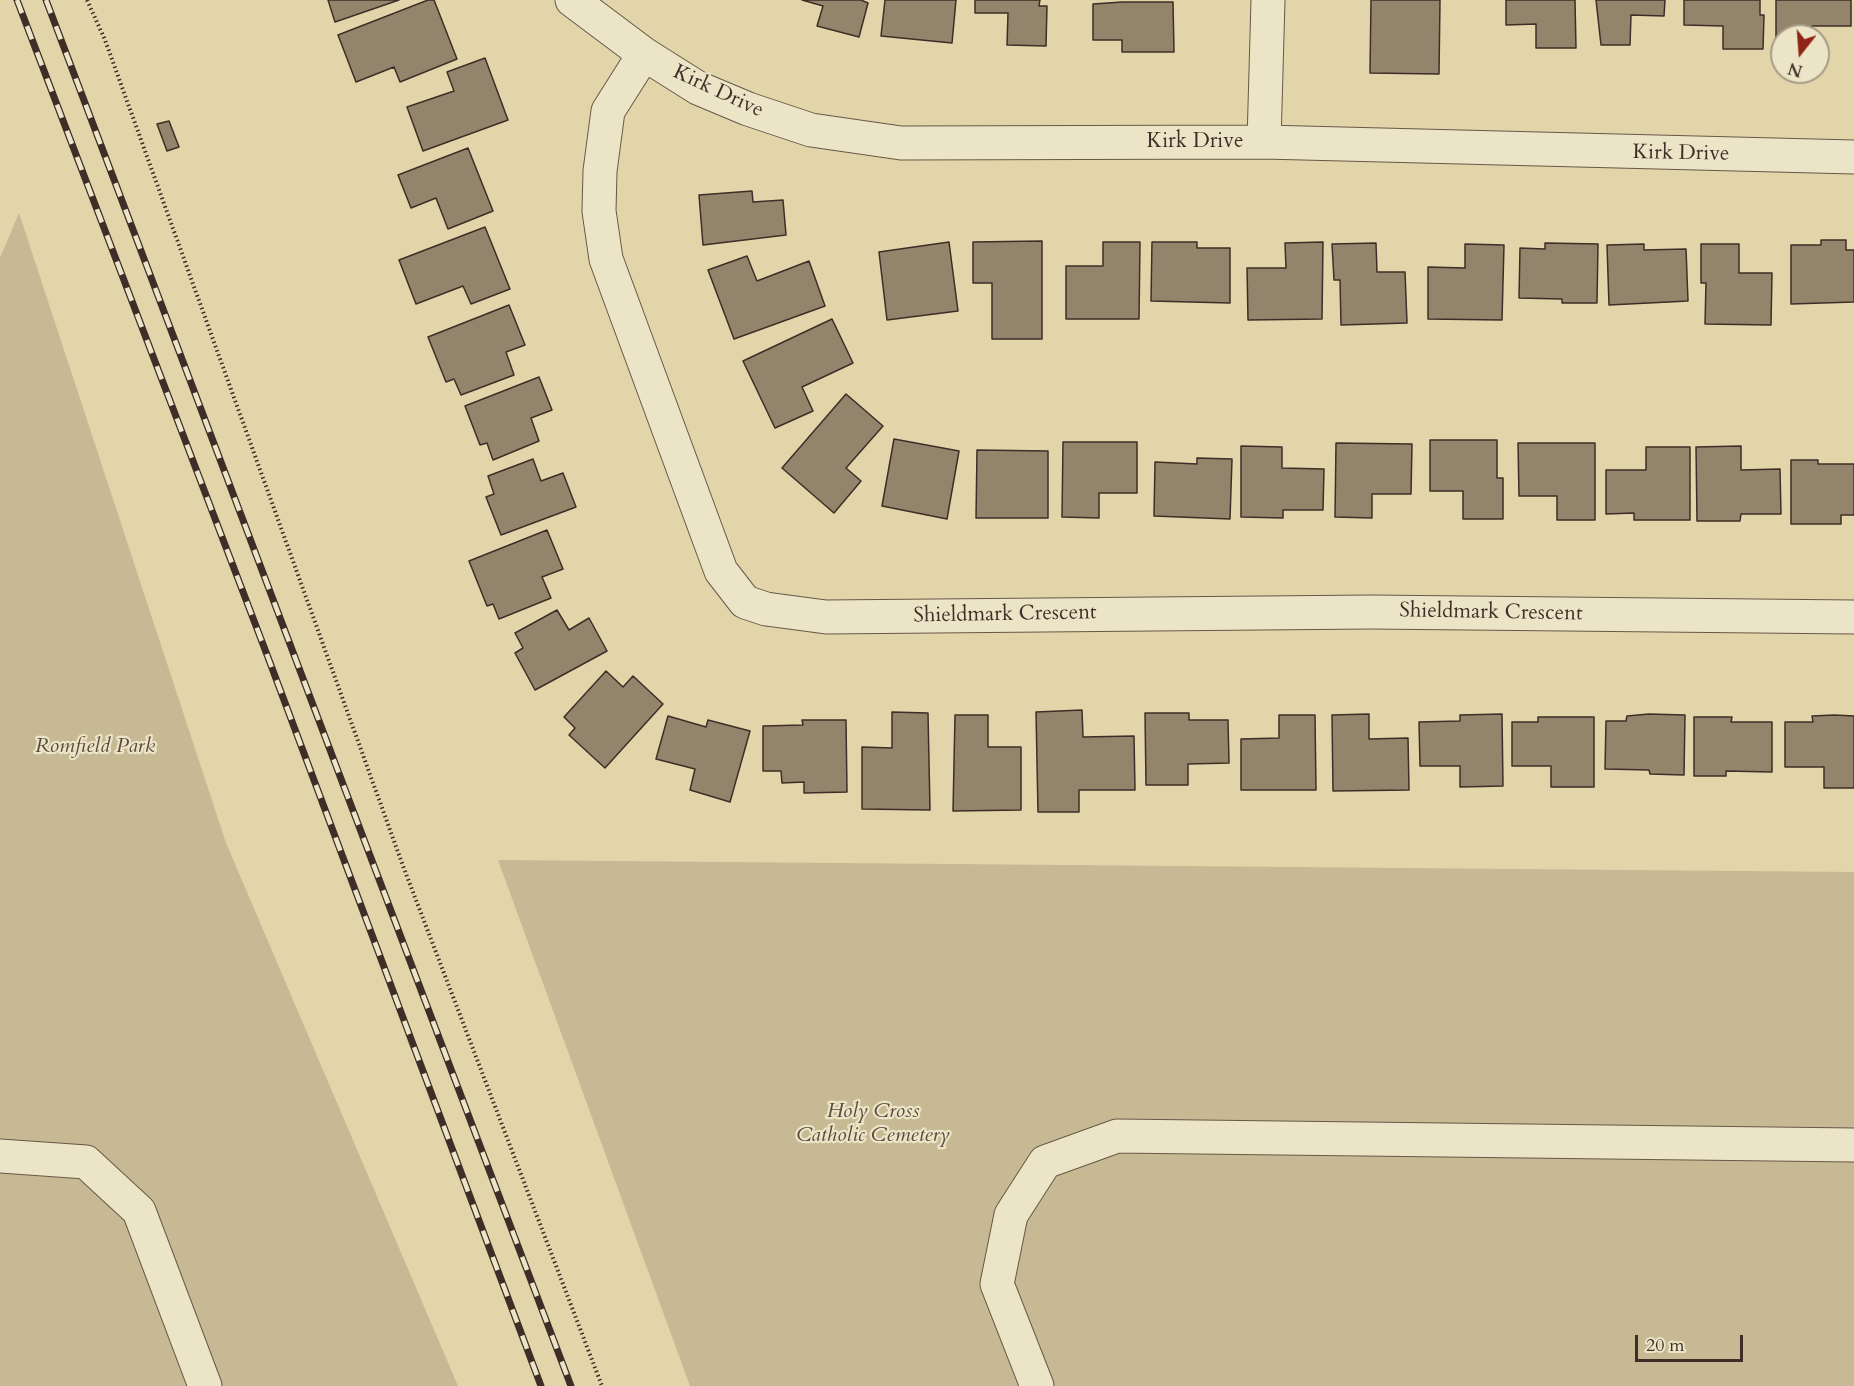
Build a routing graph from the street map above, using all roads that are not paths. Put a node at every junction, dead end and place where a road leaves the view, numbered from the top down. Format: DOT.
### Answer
graph roads {
  1 [pos="572,0"];
  2 [pos="1268,0"];
  3 [pos="644,54"];
  4 [pos="1264,142"];
  5 [pos="1854,157"];
  6 [pos="1854,617"];
  7 [pos="1854,1145"];
  8 [pos="0,1156"];
  9 [pos="205,1386"];
  10 [pos="1037,1386"];
  1 -- 3 [label="street, Kirk Drive"];
  2 -- 4 [label="street"];
  3 -- 4 [label="street, Kirk Drive"];
  3 -- 6 [label="street, Shieldmark Crescent"];
  4 -- 5 [label="street, Kirk Drive"];
  7 -- 10 [label="street"];
  8 -- 9 [label="street"];
}
